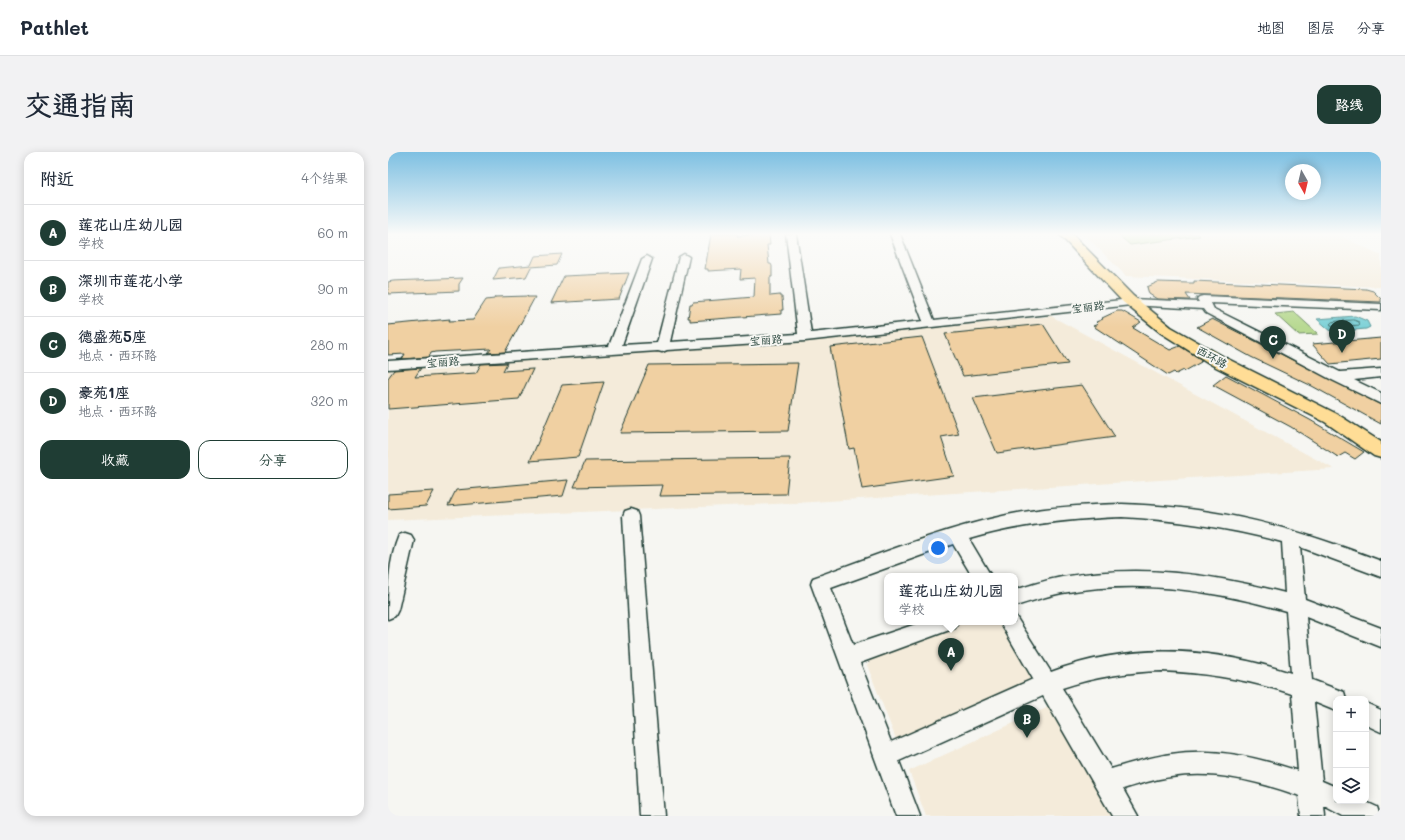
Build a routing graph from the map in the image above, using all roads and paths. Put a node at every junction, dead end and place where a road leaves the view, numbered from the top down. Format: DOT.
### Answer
graph roads {
  1 [pos="645,265"];
  2 [pos="682,265"];
  3 [pos="796,265"];
  4 [pos="907,265"];
  5 [pos="1098,265"];
  6 [pos="1103,265"];
  7 [pos="1137,302"];
  8 [pos="1207,306"];
  9 [pos="1381,307"];
  10 [pos="930,324"];
  11 [pos="805,337"];
  12 [pos="662,348"];
  13 [pos="614,351"];
  14 [pos="388,365"];
  15 [pos="1381,373"];
  16 [pos="1337,377"];
  17 [pos="1381,399"];
  18 [pos="1381,441"];
  19 [pos="1381,451"];
  20 [pos="631,516"];
  21 [pos="958,536"];
  22 [pos="1290,538"];
  23 [pos="405,540"];
  24 [pos="1381,570"];
  25 [pos="980,573"];
  26 [pos="1018,597"];
  27 [pos="1296,605"];
  28 [pos="388,610"];
  29 [pos="940,625"];
  30 [pos="1012,625"];
  31 [pos="1381,638"];
  32 [pos="848,658"];
  33 [pos="1046,683"];
  34 [pos="1303,687"];
  35 [pos="1333,699"];
  36 [pos="1369,715"];
  37 [pos="1381,721"];
  38 [pos="885,756"];
  39 [pos="1106,782"];
  40 [pos="1311,788"];
  41 [pos="1333,799"];
  42 [pos="1345,804"];
  43 [pos="652,816"];
  44 [pos="908,816"];
  45 [pos="1126,816"];
  46 [pos="1313,816"];
  47 [pos="1368,816"];
  1 -- 13 [label="street"];
  2 -- 12 [label="street"];
  3 -- 11 [label="street"];
  4 -- 10 [label="street"];
  5 -- 7 [label="main road, 西环路"];
  6 -- 7 [label="main road, 西环路"];
  7 -- 8 [label="street, 宝丽路"];
  7 -- 10 [label="street, 宝丽路"];
  7 -- 18 [label="main road, 西环路"];
  7 -- 19 [label="main road, 西环路"];
  8 -- 9 [label="street"];
  8 -- 16 [label="street"];
  10 -- 11 [label="street, 宝丽路"];
  11 -- 12 [label="street, 宝丽路"];
  12 -- 13 [label="street, 宝丽路"];
  13 -- 14 [label="street, 宝丽路"];
  15 -- 16 [label="street"];
  16 -- 17 [label="street"];
  20 -- 43 [label="street"];
  21 -- 22 [label="street"];
  21 -- 25 [label="street"];
  21 -- 32 [label="street"];
  22 -- 24 [label="street"];
  22 -- 27 [label="street"];
  23 -- 28 [label="street"];
  26 -- 27 [label="street"];
  27 -- 31 [label="street"];
  27 -- 34 [label="street"];
  29 -- 32 [label="street"];
  30 -- 33 [label="street"];
  32 -- 38 [label="street"];
  33 -- 34 [label="street"];
  33 -- 38 [label="street"];
  33 -- 39 [label="street"];
  34 -- 35 [label="street"];
  34 -- 40 [label="street"];
  36 -- 37 [label="street"];
  38 -- 44 [label="street"];
  39 -- 40 [label="street"];
  39 -- 45 [label="street"];
  40 -- 41 [label="street"];
  40 -- 46 [label="street"];
  42 -- 47 [label="street"];
}
